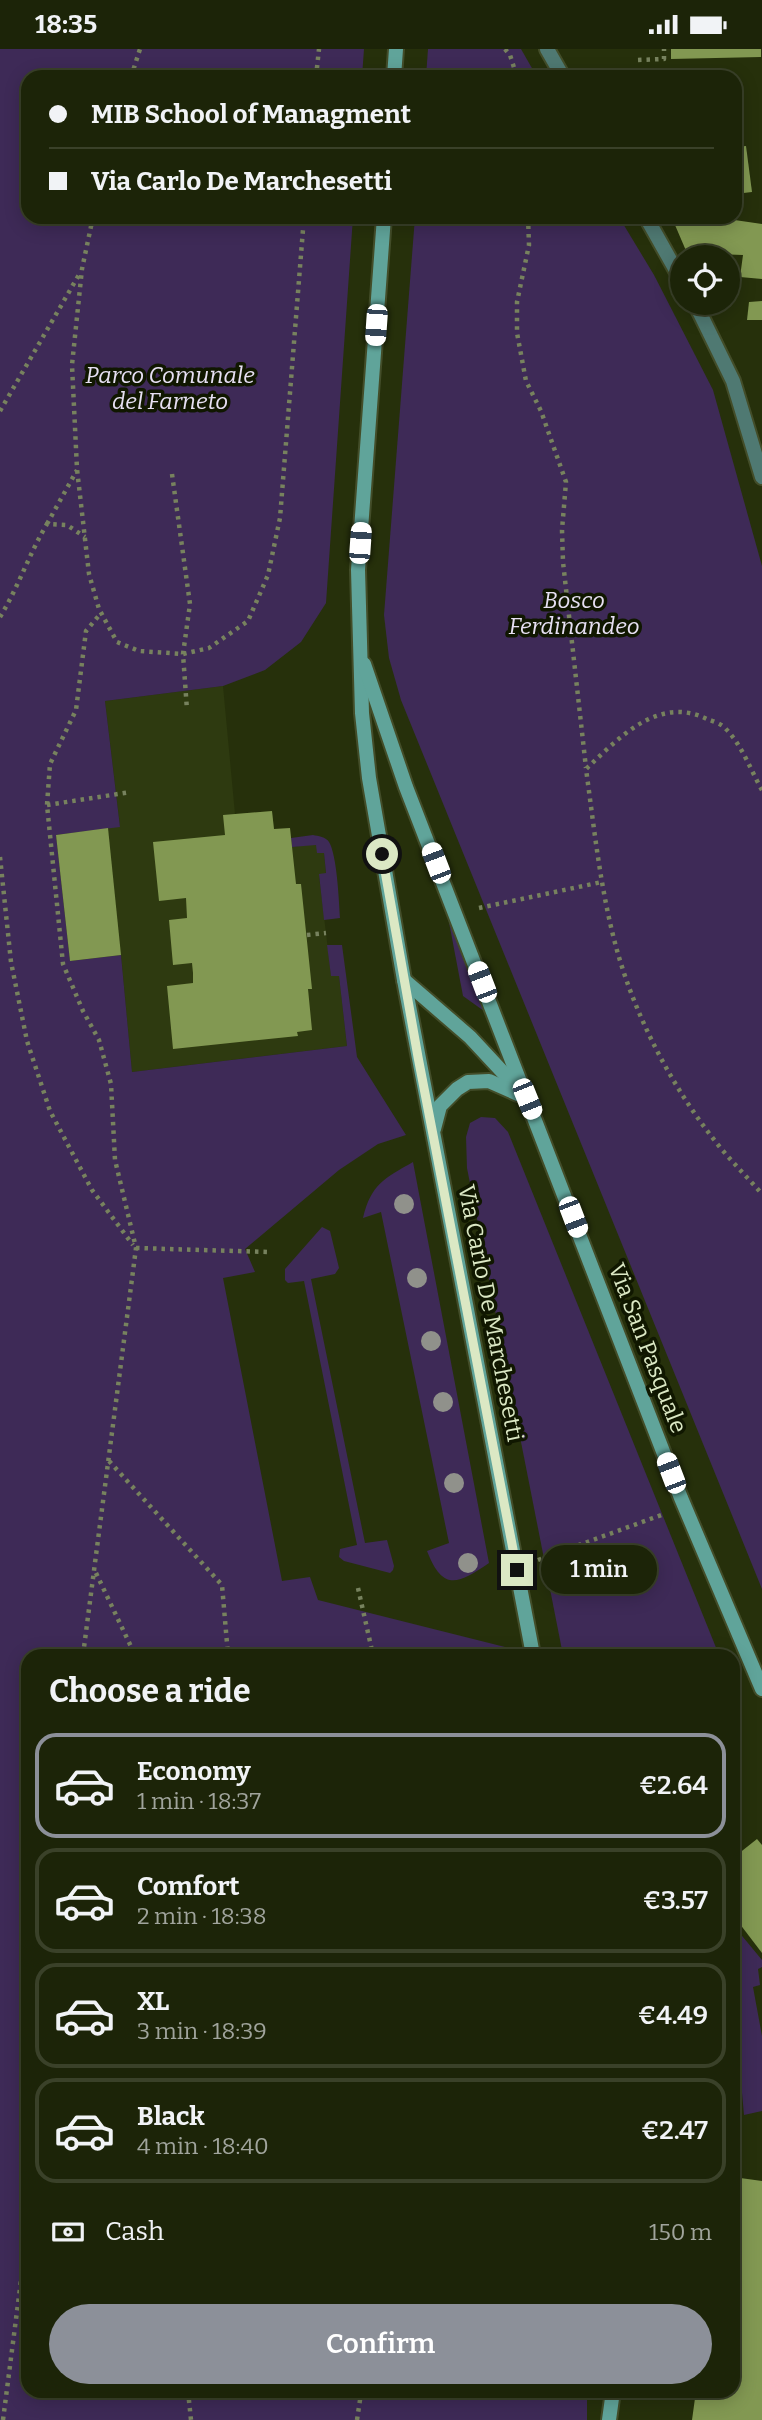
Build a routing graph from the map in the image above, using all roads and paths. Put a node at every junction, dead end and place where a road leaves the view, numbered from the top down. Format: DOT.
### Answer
graph roads {
  1 [pos="140,49"];
  2 [pos="319,49"];
  3 [pos="396,49"];
  4 [pos="505,49"];
  5 [pos="547,49"];
  6 [pos="664,49"];
  7 [pos="638,60"];
  8 [pos="133,70"];
  9 [pos="317,70"];
  10 [pos="394,70"];
  11 [pos="515,70"];
  12 [pos="559,70"];
  13 [pos="92,224"];
  14 [pos="303,224"];
  15 [pos="383,224"];
  16 [pos="528,224"];
  17 [pos="650,224"];
  18 [pos="670,260"];
  19 [pos="82,269"];
  20 [pos="701,315"];
  21 [pos="0,411"];
  22 [pos="77,469"];
  23 [pos="172,474"];
  24 [pos="762,477"];
  25 [pos="47,524"];
  26 [pos="86,538"];
  27 [pos="101,613"];
  28 [pos="0,617"];
  29 [pos="359,649"];
  30 [pos="183,654"];
  31 [pos="187,710"];
  32 [pos="586,769"];
  33 [pos="762,790"];
  34 [pos="131,792"];
  35 [pos="47,805"];
  36 [pos="0,857"];
  37 [pos="602,882"];
  38 [pos="477,908"];
  39 [pos="326,933"];
  40 [pos="307,935"];
  41 [pos="404,980"];
  42 [pos="527,1099"];
  43 [pos="433,1133"];
  44 [pos="762,1194"];
  45 [pos="135,1248"];
  46 [pos="268,1252"];
  47 [pos="109,1461"];
  48 [pos="668,1513"];
  49 [pos="537,1560"];
  50 [pos="95,1573"];
  51 [pos="358,1588"];
  52 [pos="84,1649"];
  53 [pos="132,1649"];
  54 [pos="227,1649"];
  55 [pos="372,1649"];
  56 [pos="532,1649"];
  57 [pos="762,1689"];
  58 [pos="21,2280"];
  59 [pos="189,2398"];
  60 [pos="359,2398"];
  61 [pos="611,2398"];
  62 [pos="3,2420"];
  63 [pos="191,2420"];
  64 [pos="357,2420"];
  65 [pos="609,2420"];
  1 -- 8 [label="path"];
  2 -- 9 [label="path"];
  3 -- 10 [label="main road"];
  4 -- 11 [label="path"];
  5 -- 12 [label="street"];
  6 -- 7 [label="path"];
  13 -- 19 [label="path"];
  14 -- 30 [label="path"];
  15 -- 29 [label="main road"];
  16 -- 32 [label="path"];
  17 -- 18 [label="street"];
  19 -- 21 [label="path"];
  19 -- 22 [label="path"];
  20 -- 24 [label="street"];
  22 -- 25 [label="path"];
  22 -- 26 [label="path"];
  23 -- 30 [label="path"];
  25 -- 26 [label="path"];
  25 -- 28 [label="path"];
  26 -- 27 [label="path"];
  27 -- 30 [label="path"];
  27 -- 35 [label="path"];
  29 -- 41 [label="main road, Via Carlo De Marchesetti"];
  29 -- 42 [label="main road, Via San Pasquale"];
  30 -- 31 [label="path"];
  32 -- 33 [label="path"];
  32 -- 37 [label="path"];
  34 -- 35 [label="path"];
  35 -- 45 [label="path"];
  36 -- 45 [label="path"];
  37 -- 38 [label="path"];
  37 -- 44 [label="path"];
  39 -- 40 [label="path"];
  41 -- 42 [label="main road"];
  41 -- 43 [label="main road, Via Carlo De Marchesetti"];
  42 -- 43 [label="main road"];
  42 -- 57 [label="main road, Via San Pasquale"];
  43 -- 56 [label="main road, Via Carlo De Marchesetti"];
  45 -- 46 [label="path"];
  45 -- 47 [label="path"];
  47 -- 50 [label="path"];
  47 -- 54 [label="path"];
  48 -- 49 [label="path"];
  50 -- 52 [label="path"];
  50 -- 53 [label="path"];
  51 -- 55 [label="path"];
  58 -- 62 [label="path"];
  59 -- 63 [label="path"];
  60 -- 64 [label="path"];
  61 -- 65 [label="main road"];
}
